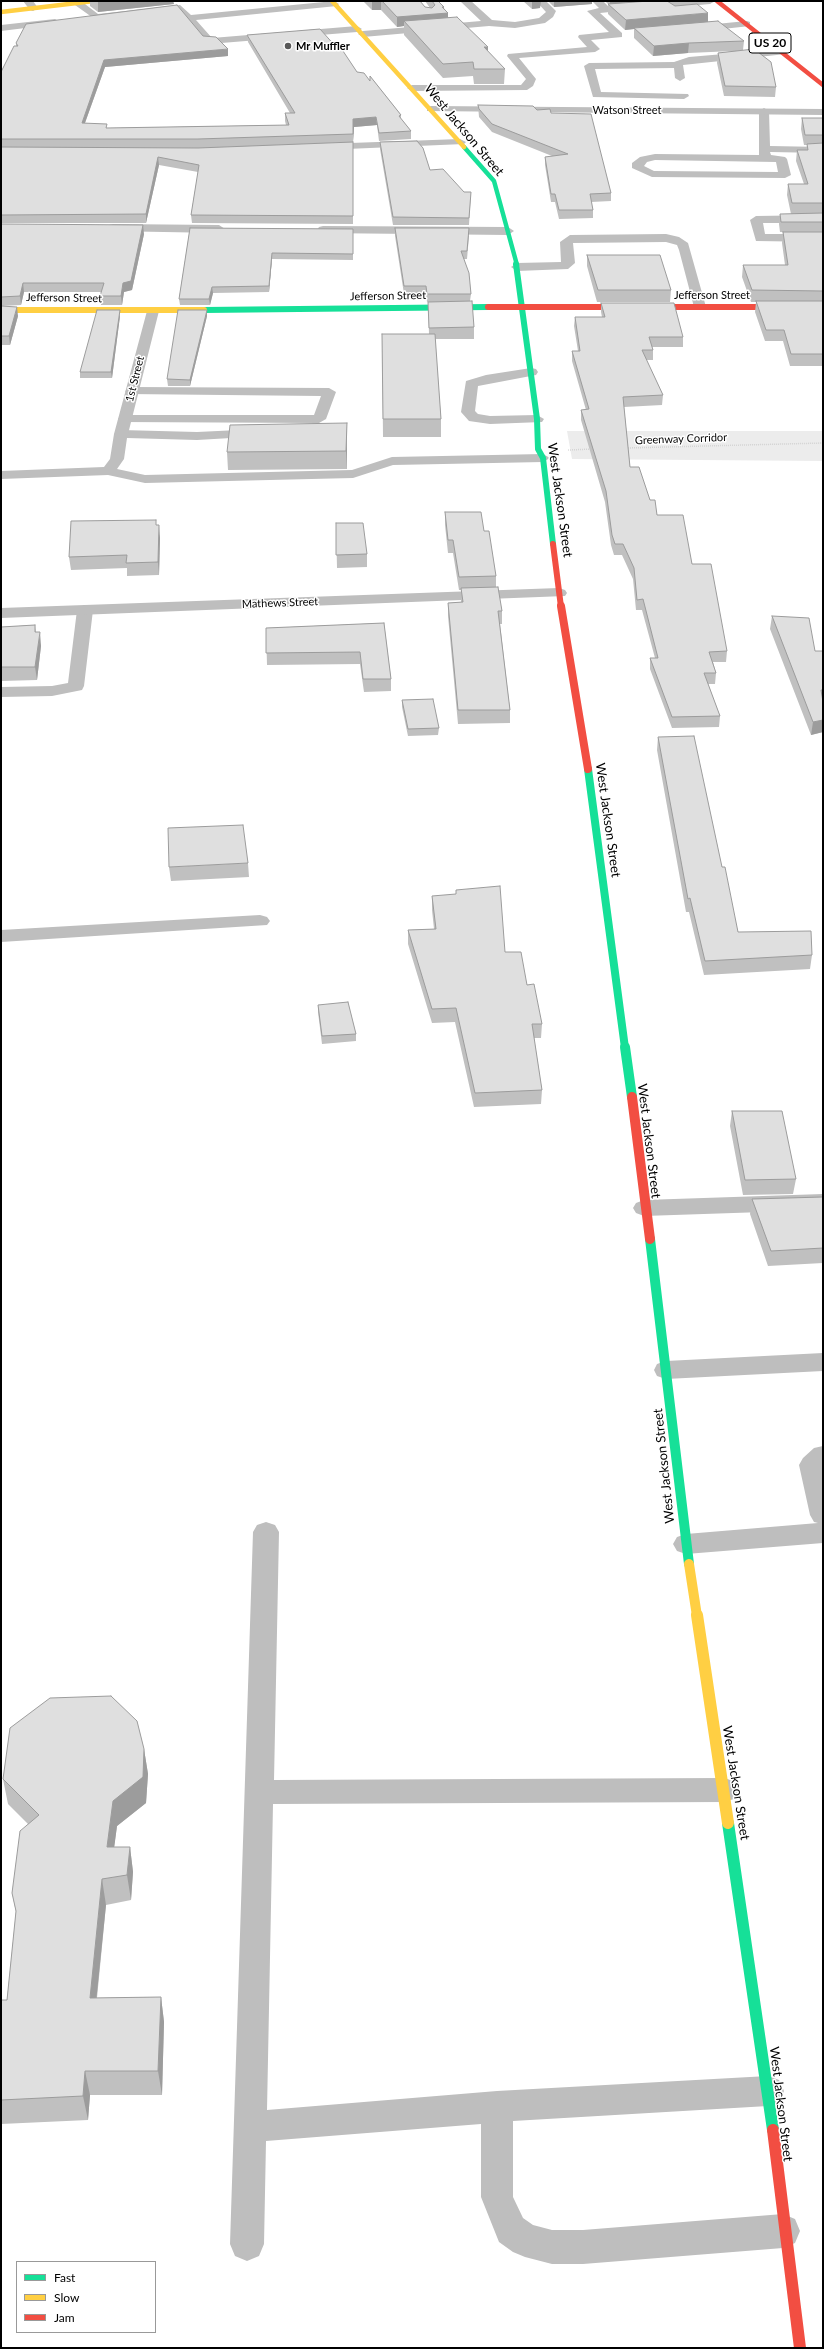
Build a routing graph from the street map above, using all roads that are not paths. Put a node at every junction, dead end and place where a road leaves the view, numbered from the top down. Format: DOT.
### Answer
graph roads {
  1 [pos="94,1"];
  2 [pos="260,1"];
  3 [pos="465,1"];
  4 [pos="541,1"];
  5 [pos="597,1"];
  6 [pos="710,1"];
  7 [pos="718,1"];
  8 [pos="333,2"];
  9 [pos="678,2"];
  10 [pos="78,3"];
  11 [pos="30,4"];
  12 [pos="178,4"];
  13 [pos="629,8"];
  14 [pos="269,10"];
  15 [pos="1,12"];
  16 [pos="96,17"];
  17 [pos="189,18"];
  18 [pos="80,19"];
  19 [pos="364,19"];
  20 [pos="64,20"];
  21 [pos="349,20"];
  22 [pos="489,23"];
  23 [pos="747,24"];
  24 [pos="1,28"];
  25 [pos="687,29"];
  26 [pos="360,32"];
  27 [pos="584,37"];
  28 [pos="569,38"];
  29 [pos="782,52"];
  30 [pos="678,65"];
  31 [pos="823,85"];
  32 [pos="412,88"];
  33 [pos="684,96"];
  34 [pos="431,109"];
  35 [pos="688,111"];
  36 [pos="764,111"];
  37 [pos="823,112"];
  38 [pos="460,142"];
  39 [pos="314,148"];
  40 [pos="823,150"];
  41 [pos="765,154"];
  42 [pos="823,219"];
  43 [pos="104,228"];
  44 [pos="230,229"];
  45 [pos="310,230"];
  46 [pos="508,231"];
  47 [pos="823,238"];
  48 [pos="517,267"];
  49 [pos="522,307"];
  50 [pos="700,307"];
  51 [pos="823,307"];
  52 [pos="1,310"];
  53 [pos="153,311"];
  54 [pos="531,372"];
  55 [pos="132,391"];
  56 [pos="125,418"];
  57 [pos="293,419"];
  58 [pos="537,419"];
  59 [pos="120,441"];
  60 [pos="540,453"];
  61 [pos="108,471"];
  62 [pos="1,475"];
  63 [pos="559,593"];
  64 [pos="85,610"];
  65 [pos="1,613"];
  66 [pos="1,692"];
  67 [pos="260,921"];
  68 [pos="1,936"];
  69 [pos="823,1202"];
  70 [pos="644,1208"];
  71 [pos="823,1362"];
  72 [pos="666,1370"];
  73 [pos="823,1455"];
  74 [pos="823,1515"];
  75 [pos="266,1532"];
  76 [pos="823,1533"];
  77 [pos="686,1544"];
  78 [pos="724,1790"];
  79 [pos="259,1792"];
  80 [pos="768,2091"];
  81 [pos="497,2106"];
  82 [pos="250,2127"];
  83 [pos="783,2231"];
  84 [pos="246,2244"];
  85 [pos="800,2348"];
  1 -- 10 [label="street"];
  2 -- 14 [label="street"];
  3 -- 22 [label="street"];
  4 -- 22 [label="street"];
  5 -- 27 [label="street"];
  6 -- 9 [label="street"];
  7 -- 23 [label="street, US 20"];
  8 -- 14 [label="street"];
  8 -- 21 [label="street, West Jackson Street"];
  9 -- 13 [label="street"];
  10 -- 11 [label="street"];
  10 -- 16 [label="street"];
  11 -- 15 [label="street"];
  12 -- 16 [label="street"];
  12 -- 17 [label="street"];
  14 -- 17 [label="street"];
  16 -- 18 [label="street"];
  17 -- 26 [label="street"];
  19 -- 21 [label="street"];
  20 -- 24 [label="street"];
  21 -- 26 [label="street, West Jackson Street"];
  22 -- 26 [label="street"];
  23 -- 25 [label="street"];
  23 -- 29 [label="street, US 20"];
  26 -- 32 [label="street, West Jackson Street"];
  27 -- 28 [label="street"];
  27 -- 32 [label="street"];
  29 -- 30 [label="street"];
  29 -- 31 [label="street, US 20"];
  30 -- 33 [label="street"];
  30 -- 33 [label="street"];
  32 -- 34 [label="street, West Jackson Street"];
  33 -- 35 [label="street"];
  34 -- 35 [label="street, Watson Street"];
  34 -- 38 [label="street, West Jackson Street"];
  35 -- 36 [label="street, Watson Street"];
  36 -- 37 [label="street, Watson Street"];
  36 -- 41 [label="street"];
  38 -- 39 [label="street"];
  38 -- 46 [label="street, West Jackson Street"];
  40 -- 41 [label="street"];
  41 -- 41 [label="street"];
  42 -- 47 [label="street"];
  43 -- 44 [label="street"];
  45 -- 46 [label="street"];
  46 -- 48 [label="street, West Jackson Street"];
  48 -- 49 [label="street, West Jackson Street"];
  48 -- 50 [label="street"];
  49 -- 50 [label="street, Jefferson Street"];
  49 -- 53 [label="street, Jefferson Street"];
  49 -- 54 [label="street, West Jackson Street"];
  50 -- 51 [label="street, Jefferson Street"];
  52 -- 53 [label="street, Jefferson Street"];
  53 -- 55 [label="street, 1st Street"];
  54 -- 58 [label="street, West Jackson Street"];
  54 -- 58 [label="street"];
  55 -- 56 [label="street, 1st Street"];
  55 -- 57 [label="street"];
  56 -- 57 [label="street"];
  56 -- 59 [label="street, 1st Street"];
  57 -- 59 [label="street"];
  58 -- 60 [label="street, West Jackson Street"];
  59 -- 61 [label="street, 1st Street"];
  60 -- 61 [label="street"];
  60 -- 63 [label="street, West Jackson Street"];
  61 -- 62 [label="street"];
  63 -- 64 [label="street, Mathews Street"];
  63 -- 70 [label="street, West Jackson Street"];
  64 -- 65 [label="street, Mathews Street"];
  64 -- 66 [label="street"];
  67 -- 68 [label="street"];
  69 -- 70 [label="street"];
  70 -- 72 [label="street, West Jackson Street"];
  71 -- 72 [label="street"];
  72 -- 77 [label="street, West Jackson Street"];
  73 -- 74 [label="street"];
  75 -- 79 [label="street"];
  76 -- 77 [label="street"];
  77 -- 78 [label="street, West Jackson Street"];
  78 -- 79 [label="street"];
  78 -- 80 [label="street, West Jackson Street"];
  79 -- 82 [label="street"];
  80 -- 81 [label="street"];
  80 -- 83 [label="street, West Jackson Street"];
  81 -- 82 [label="street"];
  81 -- 83 [label="street"];
  82 -- 84 [label="street"];
  83 -- 85 [label="street, West Jackson Street"];
}
